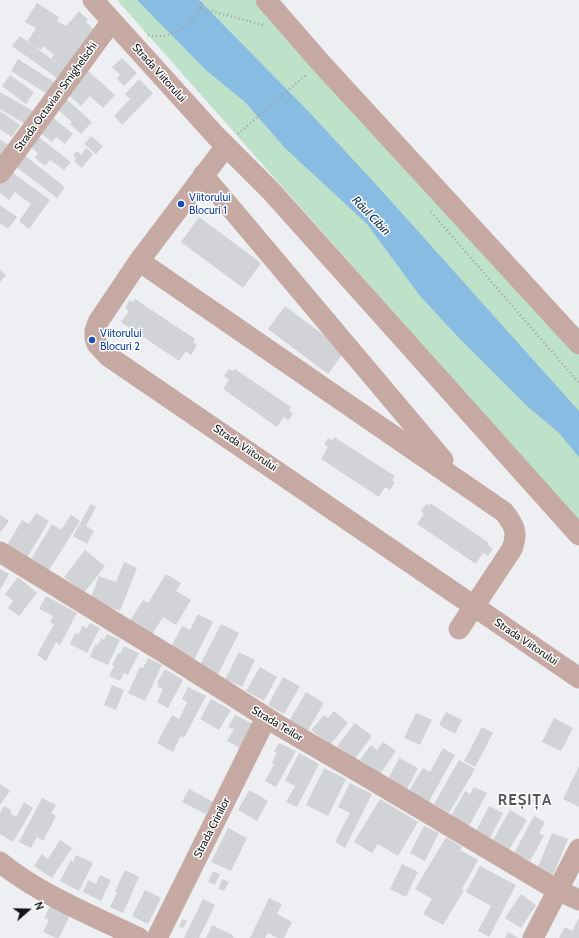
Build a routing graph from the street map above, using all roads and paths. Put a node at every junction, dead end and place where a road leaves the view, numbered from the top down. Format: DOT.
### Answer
graph roads {
  1 [pos="93,0"];
  2 [pos="202,0"];
  3 [pos="266,0"];
  4 [pos="200,8"];
  5 [pos="112,21"];
  6 [pos="266,25"];
  7 [pos="144,33"];
  8 [pos="307,74"];
  9 [pos="232,140"];
  10 [pos="0,173"];
  11 [pos="203,176"];
  12 [pos="426,206"];
  13 [pos="140,261"];
  14 [pos="579,344"];
  15 [pos="579,383"];
  16 [pos="460,481"];
  17 [pos="579,535"];
  18 [pos="0,552"];
  19 [pos="473,606"];
  20 [pos="459,629"];
  21 [pos="579,678"];
  22 [pos="266,718"];
  23 [pos="579,848"];
  24 [pos="0,862"];
  25 [pos="557,890"];
  26 [pos="579,900"];
  27 [pos="139,938"];
  28 [pos="157,938"];
  29 [pos="533,938"];
  1 -- 5 [label="street, Strada Viitorului"];
  2 -- 4 [label="path"];
  3 -- 14 [label="street"];
  4 -- 6 [label="path"];
  4 -- 7 [label="path"];
  5 -- 9 [label="street, Strada Viitorului"];
  5 -- 10 [label="street, Strada Octavian Smighelschi"];
  8 -- 9 [label="path"];
  9 -- 11 [label="street, Strada Viitorului"];
  9 -- 17 [label="street, Strada Viitorului"];
  11 -- 13 [label="street, Strada Viitorului"];
  11 -- 16 [label="street"];
  12 -- 15 [label="path"];
  13 -- 16 [label="street"];
  13 -- 19 [label="street, Strada Viitorului"];
  16 -- 19 [label="street"];
  18 -- 22 [label="street, Strada Teilor"];
  19 -- 20 [label="street"];
  19 -- 21 [label="street, Strada Viitorului"];
  22 -- 25 [label="street, Strada Teilor"];
  22 -- 28 [label="street, Strada Crinilor"];
  23 -- 25 [label="street"];
  24 -- 27 [label="street"];
  25 -- 26 [label="street, Strada Teilor"];
  25 -- 29 [label="street"];
}
